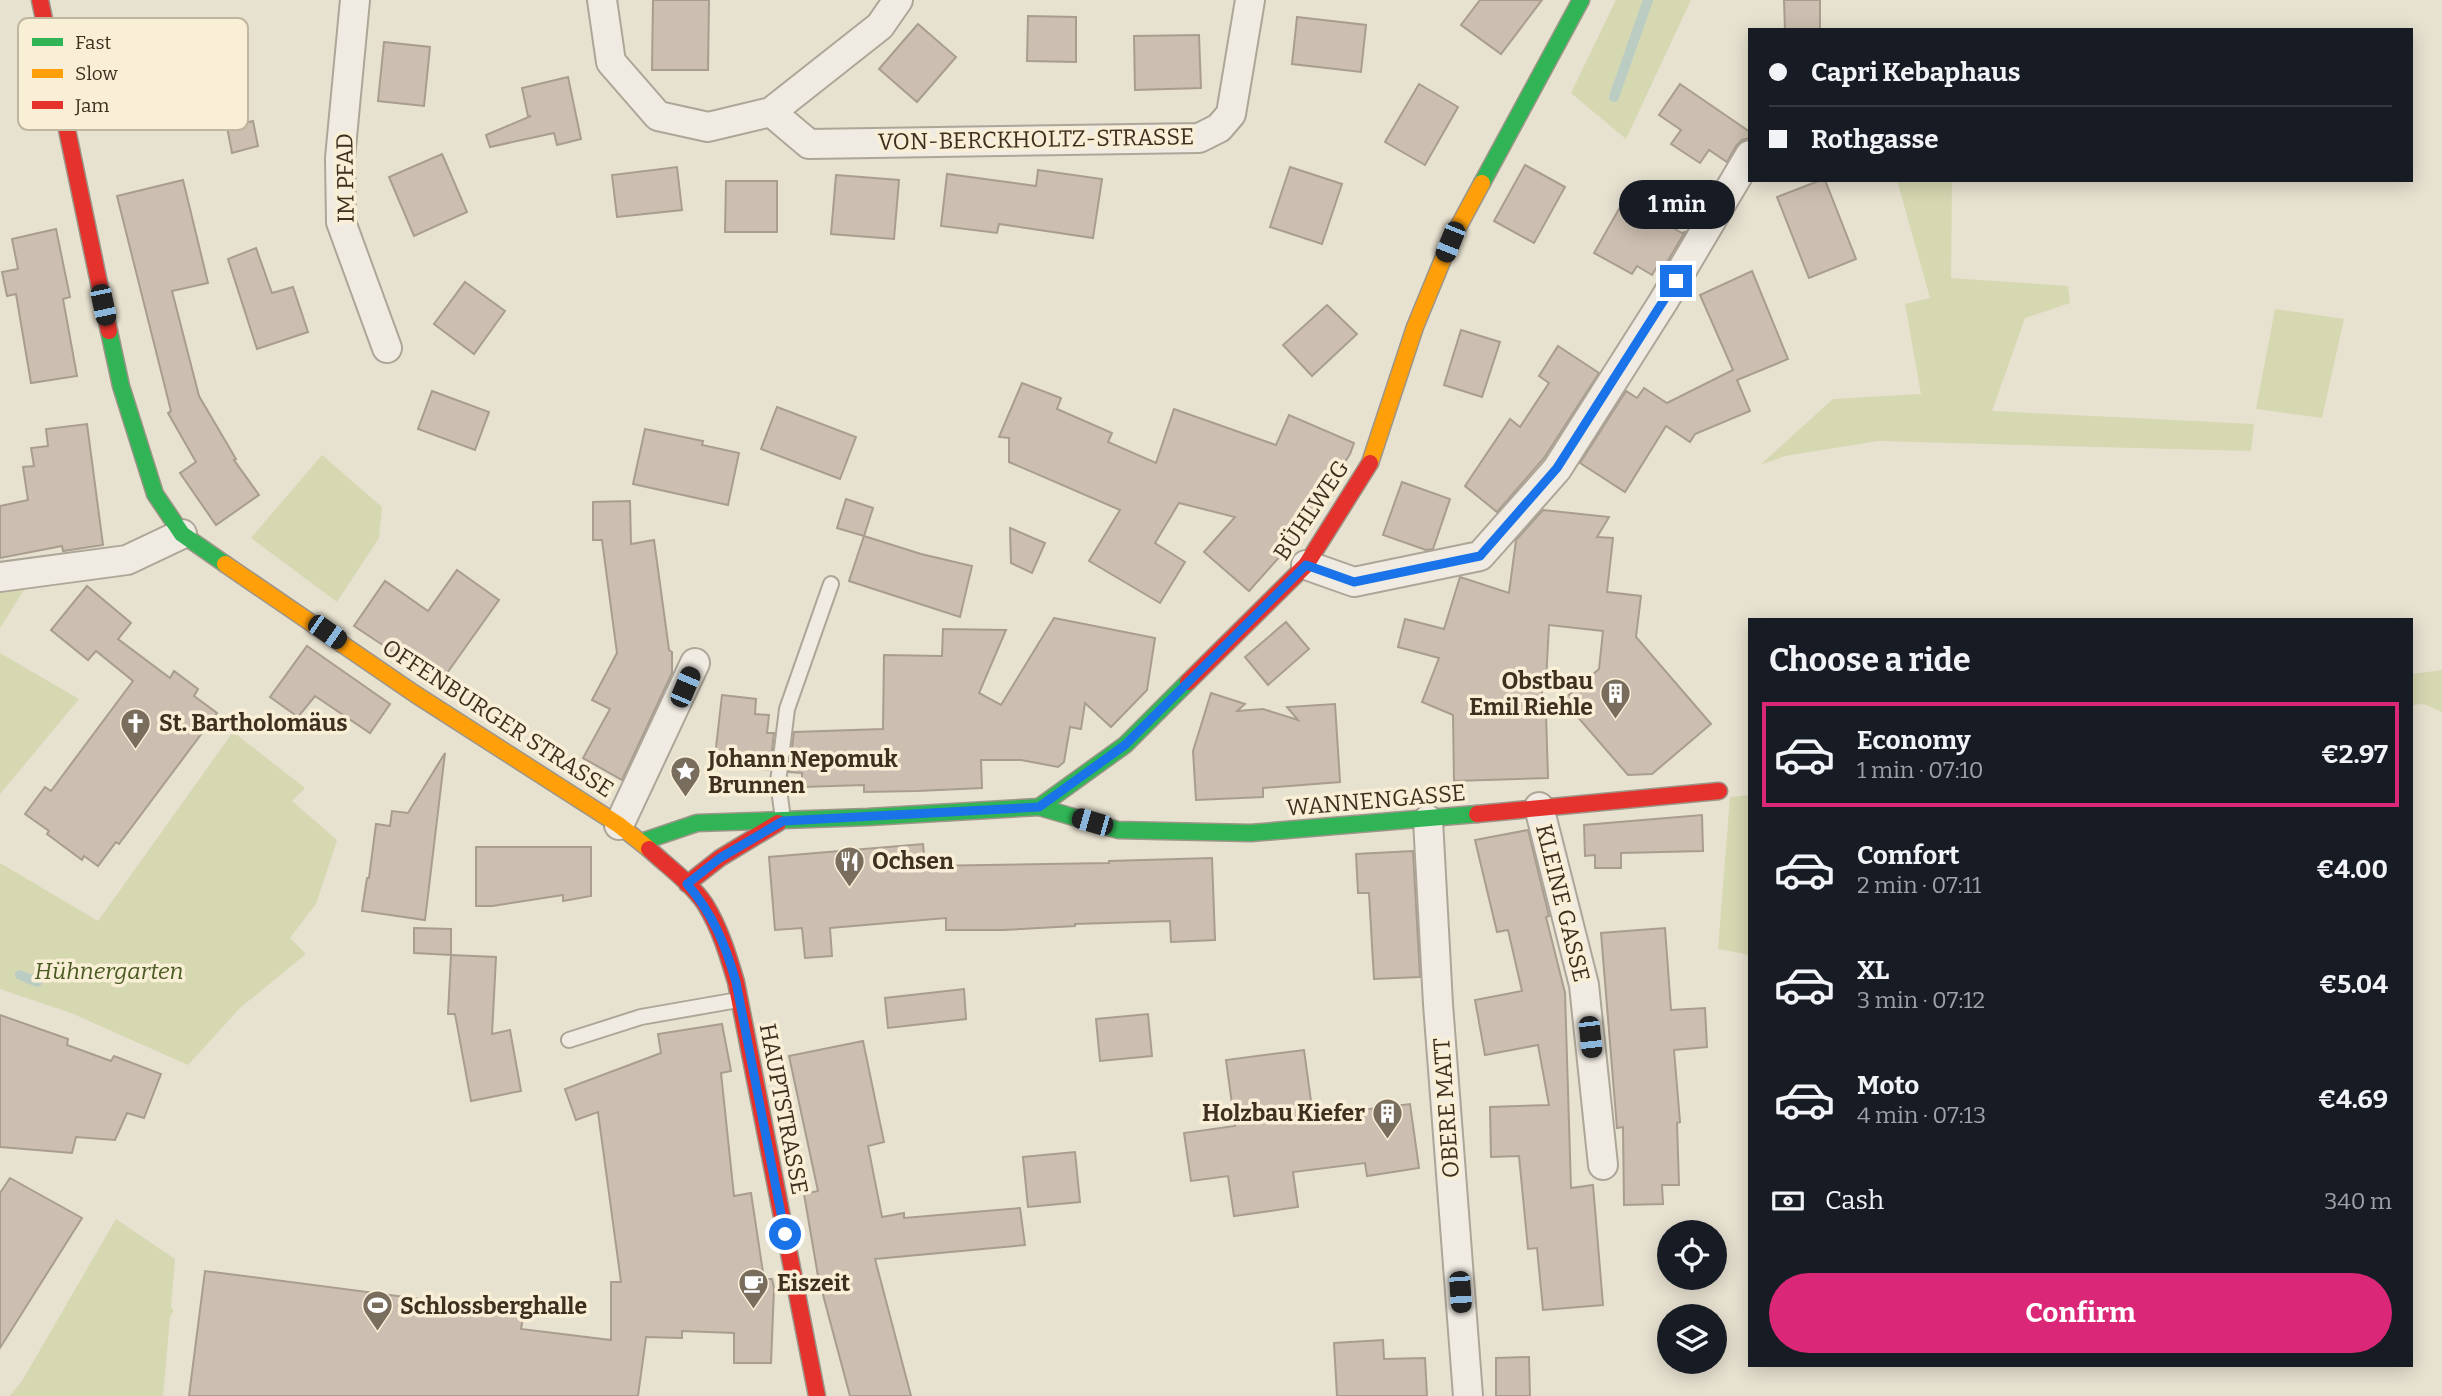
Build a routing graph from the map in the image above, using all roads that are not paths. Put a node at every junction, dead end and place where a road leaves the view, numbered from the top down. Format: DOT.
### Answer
graph roads {
  1 [pos="40,0"];
  2 [pos="355,0"];
  3 [pos="602,0"];
  4 [pos="898,0"];
  5 [pos="1251,0"];
  6 [pos="1581,0"];
  7 [pos="44,18"];
  8 [pos="771,112"];
  9 [pos="67,130"];
  10 [pos="1748,158"];
  11 [pos="387,348"];
  12 [pos="182,534"];
  13 [pos="1306,565"];
  14 [pos="0,577"];
  15 [pos="831,584"];
  16 [pos="695,663"];
  17 [pos="1719,791"];
  18 [pos="1039,807"];
  19 [pos="1539,807"];
  20 [pos="1428,820"];
  21 [pos="783,821"];
  22 [pos="630,833"];
  23 [pos="687,884"];
  24 [pos="739,999"];
  25 [pos="569,1040"];
  26 [pos="1603,1165"];
  27 [pos="817,1396"];
  28 [pos="1468,1396"];
  1 -- 7 [label="street, OFFENBURGER STRASSE"];
  2 -- 11 [label="street, IM PFAD"];
  3 -- 8 [label="street"];
  4 -- 8 [label="street"];
  5 -- 8 [label="street, VON-BERCKHOLTZ-STRASSE"];
  6 -- 13 [label="street, BÜHLWEG"];
  9 -- 12 [label="street, OFFENBURGER STRASSE"];
  10 -- 13 [label="street"];
  12 -- 14 [label="street"];
  12 -- 22 [label="street, OFFENBURGER STRASSE"];
  13 -- 18 [label="street, BÜHLWEG"];
  15 -- 21 [label="lane"];
  16 -- 22 [label="street"];
  17 -- 19 [label="street, WANNENGASSE"];
  18 -- 20 [label="street, WANNENGASSE"];
  18 -- 21 [label="street"];
  19 -- 20 [label="street, WANNENGASSE"];
  19 -- 26 [label="street, KLEINE GASSE"];
  20 -- 28 [label="street, OBERE MATT"];
  21 -- 22 [label="street"];
  21 -- 23 [label="street"];
  22 -- 23 [label="street, OFFENBURGER STRASSE"];
  23 -- 24 [label="street, HAUPTSTRASSE"];
  24 -- 25 [label="lane"];
  24 -- 27 [label="street, HAUPTSTRASSE"];
}
